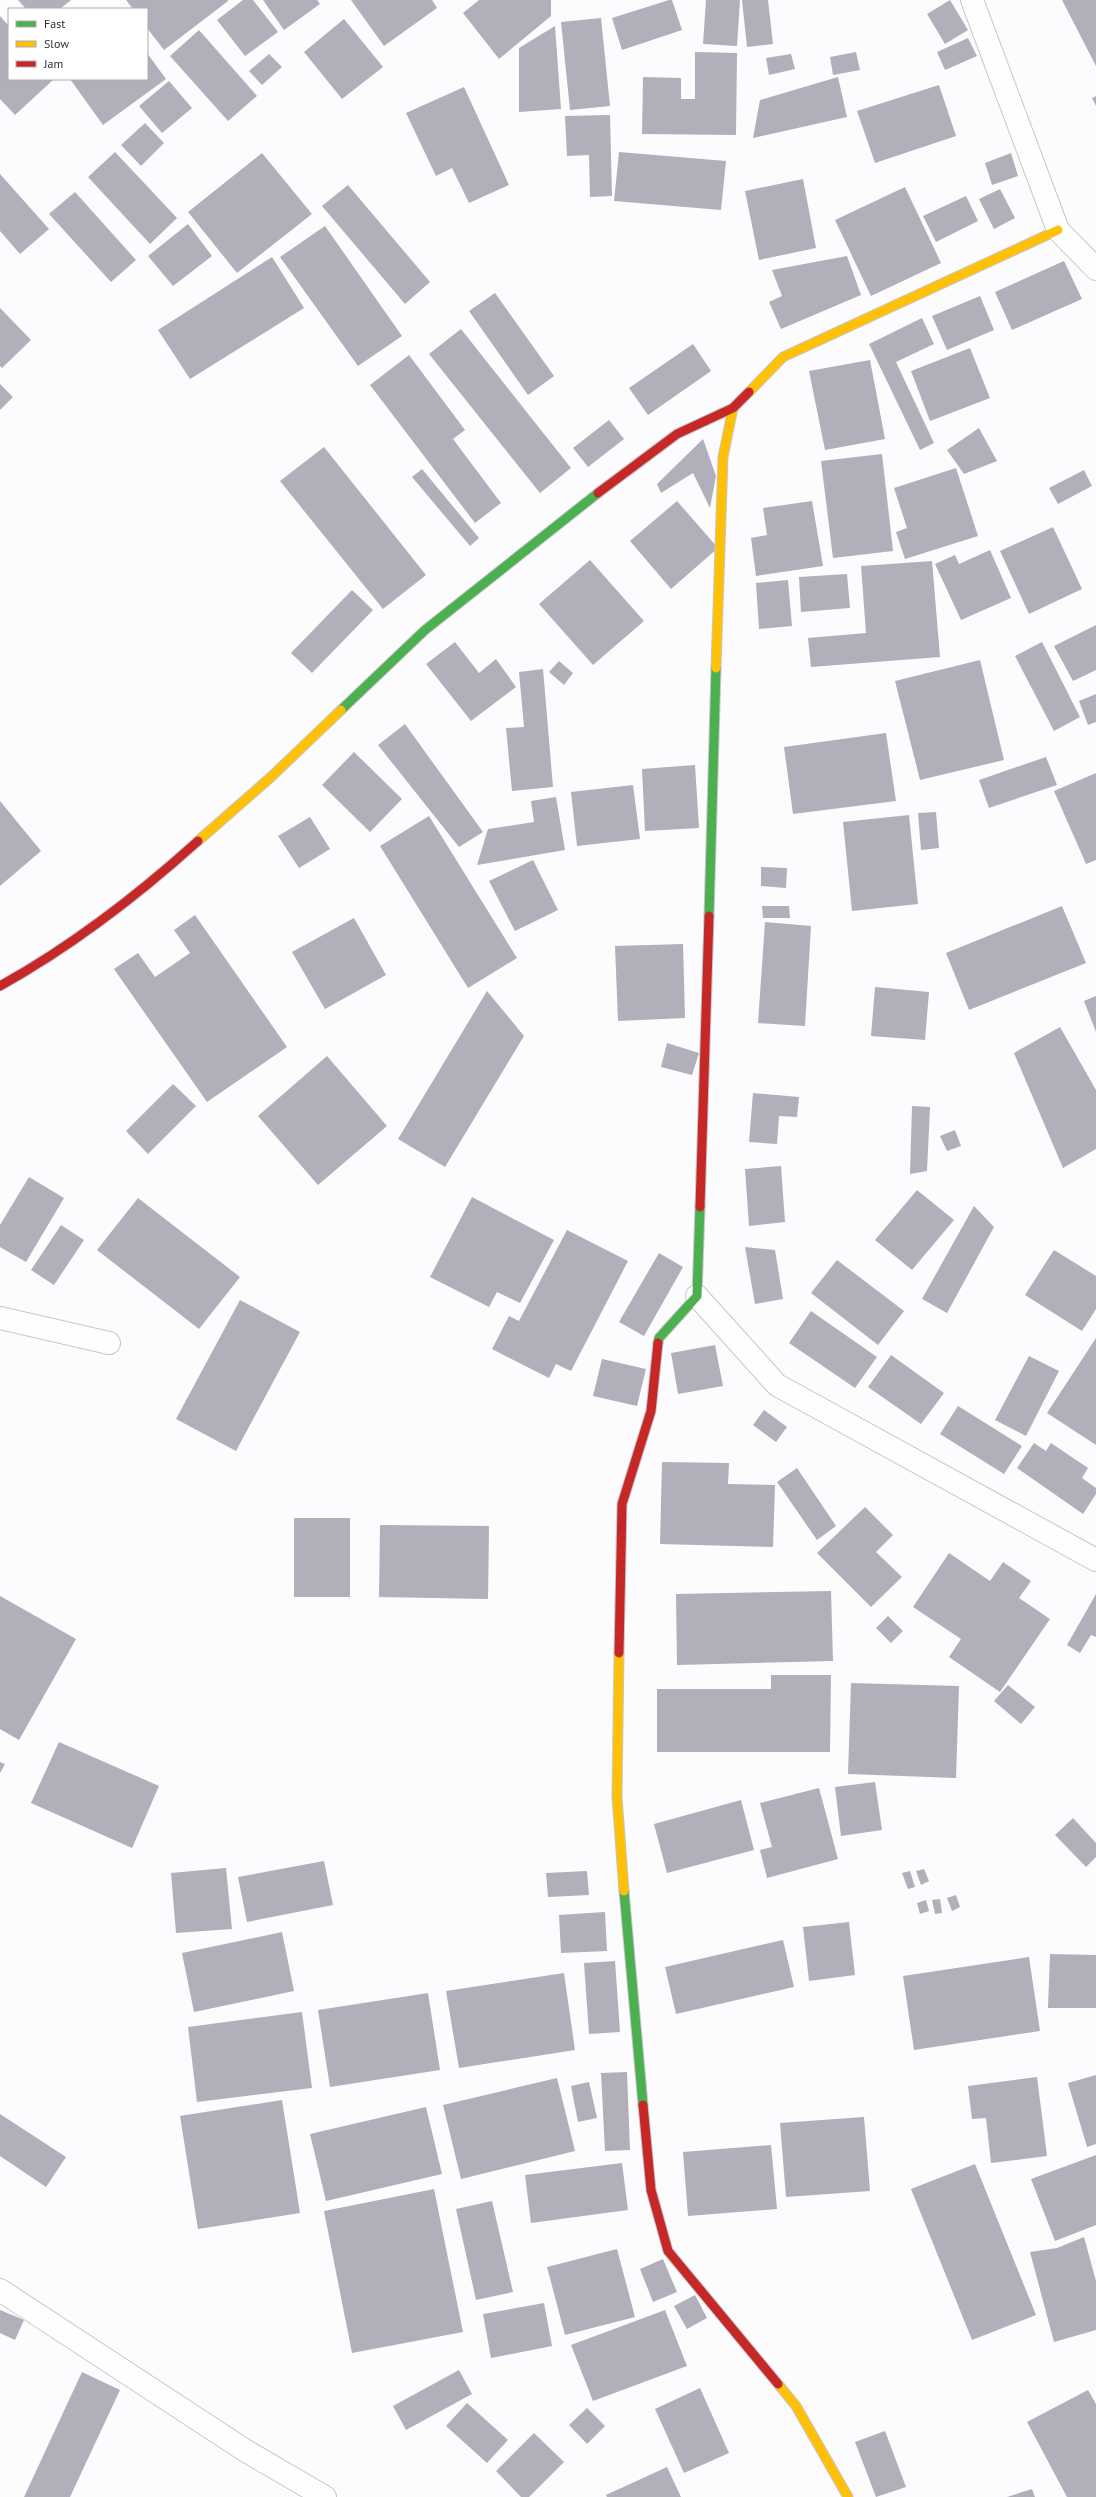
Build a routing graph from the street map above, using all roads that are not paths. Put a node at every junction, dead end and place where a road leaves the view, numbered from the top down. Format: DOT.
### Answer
graph roads {
  1 [pos="972,0"];
  2 [pos="1058,230"];
  3 [pos="1096,269"];
  4 [pos="733,408"];
  5 [pos="0,986"];
  6 [pos="697,1296"];
  7 [pos="0,1318"];
  8 [pos="109,1343"];
  9 [pos="1096,1560"];
  10 [pos="0,2290"];
  11 [pos="325,2497"];
  12 [pos="848,2497"];
  1 -- 2 [label="street"];
  2 -- 3 [label="street"];
  2 -- 4 [label="street"];
  4 -- 5 [label="street"];
  4 -- 6 [label="street"];
  6 -- 9 [label="street"];
  6 -- 12 [label="street"];
  7 -- 8 [label="street"];
  10 -- 11 [label="street"];
}
